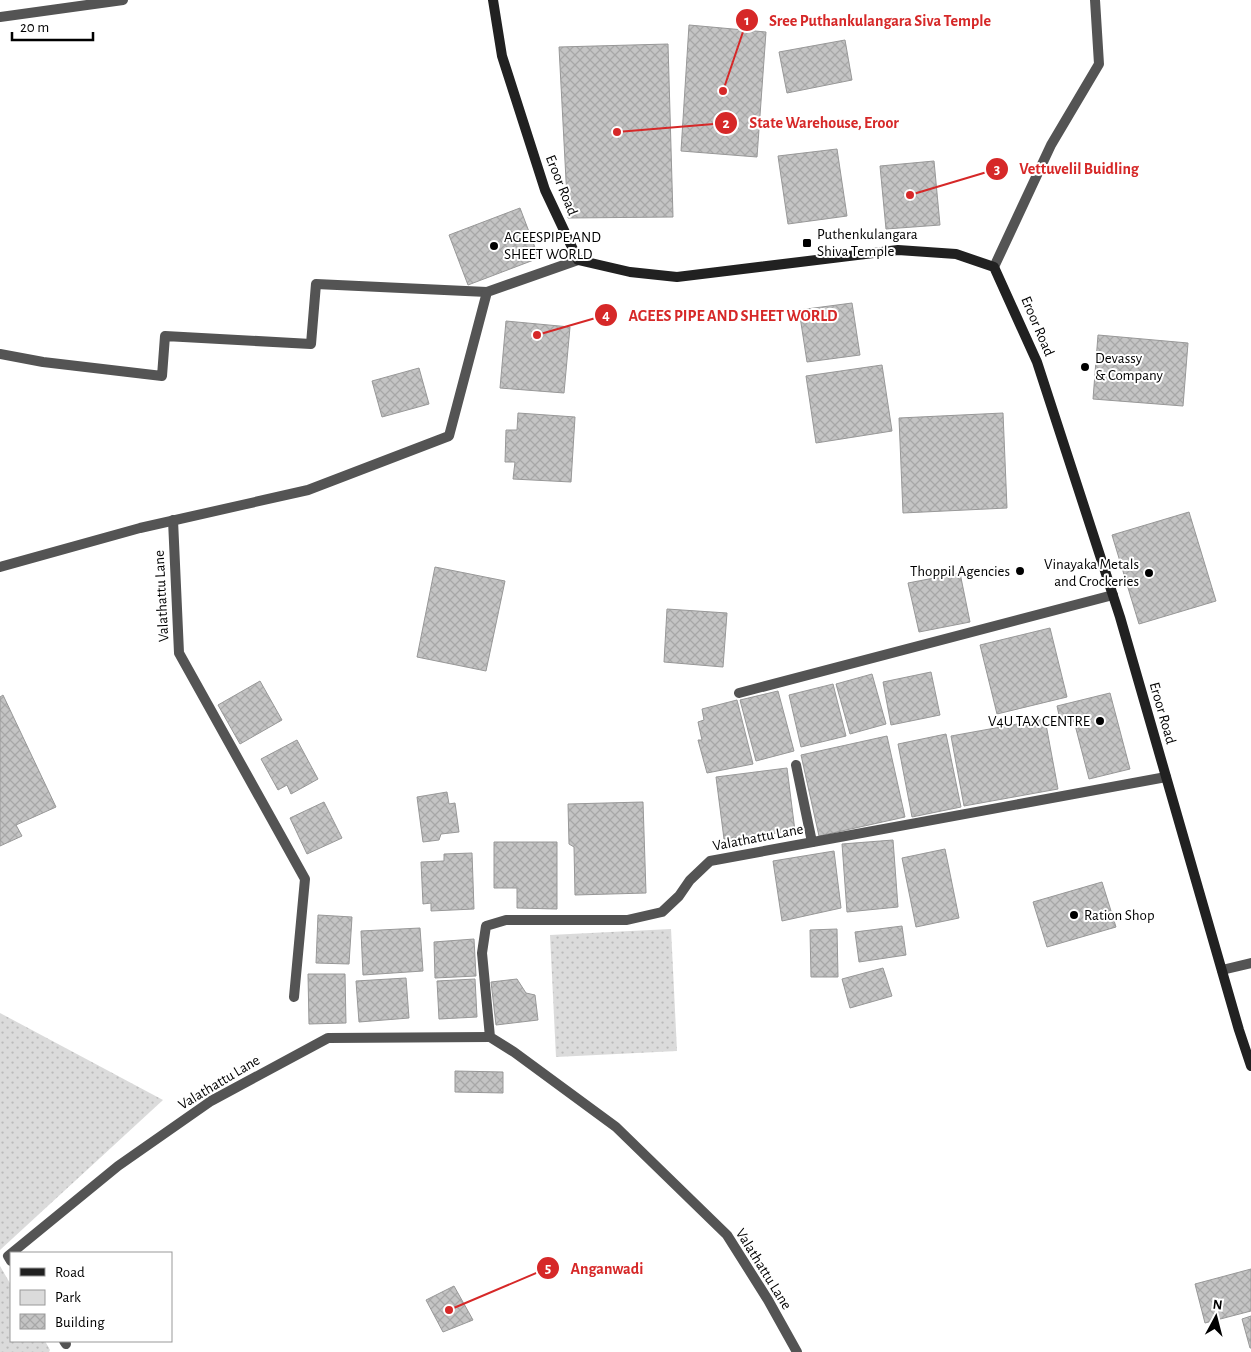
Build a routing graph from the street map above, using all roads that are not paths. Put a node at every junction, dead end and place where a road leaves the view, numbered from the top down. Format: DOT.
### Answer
graph roads {
  1 [pos="123,0"];
  2 [pos="493,0"];
  3 [pos="1095,0"];
  4 [pos="0,18"];
  5 [pos="578,260"];
  6 [pos="994,267"];
  7 [pos="487,292"];
  8 [pos="0,354"];
  9 [pos="173,520"];
  10 [pos="0,568"];
  11 [pos="1113,595"];
  12 [pos="739,693"];
  13 [pos="796,765"];
  14 [pos="1166,777"];
  15 [pos="812,842"];
  16 [pos="1251,963"];
  17 [pos="1222,970"];
  18 [pos="294,997"];
  19 [pos="490,1037"];
  20 [pos="1251,1066"];
  21 [pos="13,1252"];
  22 [pos="797,1352"];
  1 -- 4 [label="street"];
  2 -- 5 [label="main road, Eroor Road"];
  3 -- 6 [label="street"];
  5 -- 6 [label="main road"];
  5 -- 7 [label="street"];
  6 -- 11 [label="main road, Eroor Road"];
  7 -- 8 [label="street"];
  7 -- 9 [label="street"];
  9 -- 10 [label="street"];
  9 -- 18 [label="street, Valathattu Lane"];
  11 -- 12 [label="street"];
  11 -- 14 [label="main road, Eroor Road"];
  13 -- 15 [label="street"];
  14 -- 15 [label="street, Valathattu Lane"];
  14 -- 17 [label="main road, Eroor Road"];
  15 -- 19 [label="street, Valathattu Lane"];
  16 -- 17 [label="street"];
  17 -- 20 [label="main road, Eroor Road"];
  19 -- 21 [label="street, Valathattu Lane"];
  19 -- 22 [label="street, Valathattu Lane"];
}
